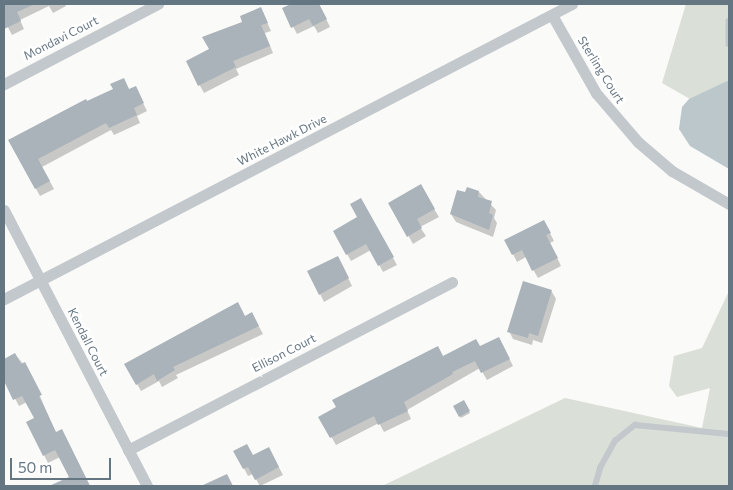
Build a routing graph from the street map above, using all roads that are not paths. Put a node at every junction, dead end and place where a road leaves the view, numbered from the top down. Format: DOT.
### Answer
graph roads {
  1 [pos="158,4"];
  2 [pos="572,4"];
  3 [pos="552,15"];
  4 [pos="729,21"];
  5 [pos="729,44"];
  6 [pos="4,84"];
  7 [pos="729,204"];
  8 [pos="4,210"];
  9 [pos="40,280"];
  10 [pos="452,282"];
  11 [pos="4,299"];
  12 [pos="729,434"];
  13 [pos="128,450"];
  14 [pos="147,486"];
  15 [pos="595,486"];
  1 -- 6 [label="street, Mondavi Court"];
  2 -- 3 [label="street, White Hawk Drive"];
  3 -- 7 [label="street, Sterling Court"];
  3 -- 9 [label="street, White Hawk Drive"];
  4 -- 5 [label="lane"];
  8 -- 9 [label="street, Kendall Court"];
  9 -- 11 [label="street, White Hawk Drive"];
  9 -- 13 [label="street, Kendall Court"];
  10 -- 13 [label="street, Ellison Court"];
  12 -- 15 [label="lane"];
  13 -- 14 [label="street, Kendall Court"];
}
